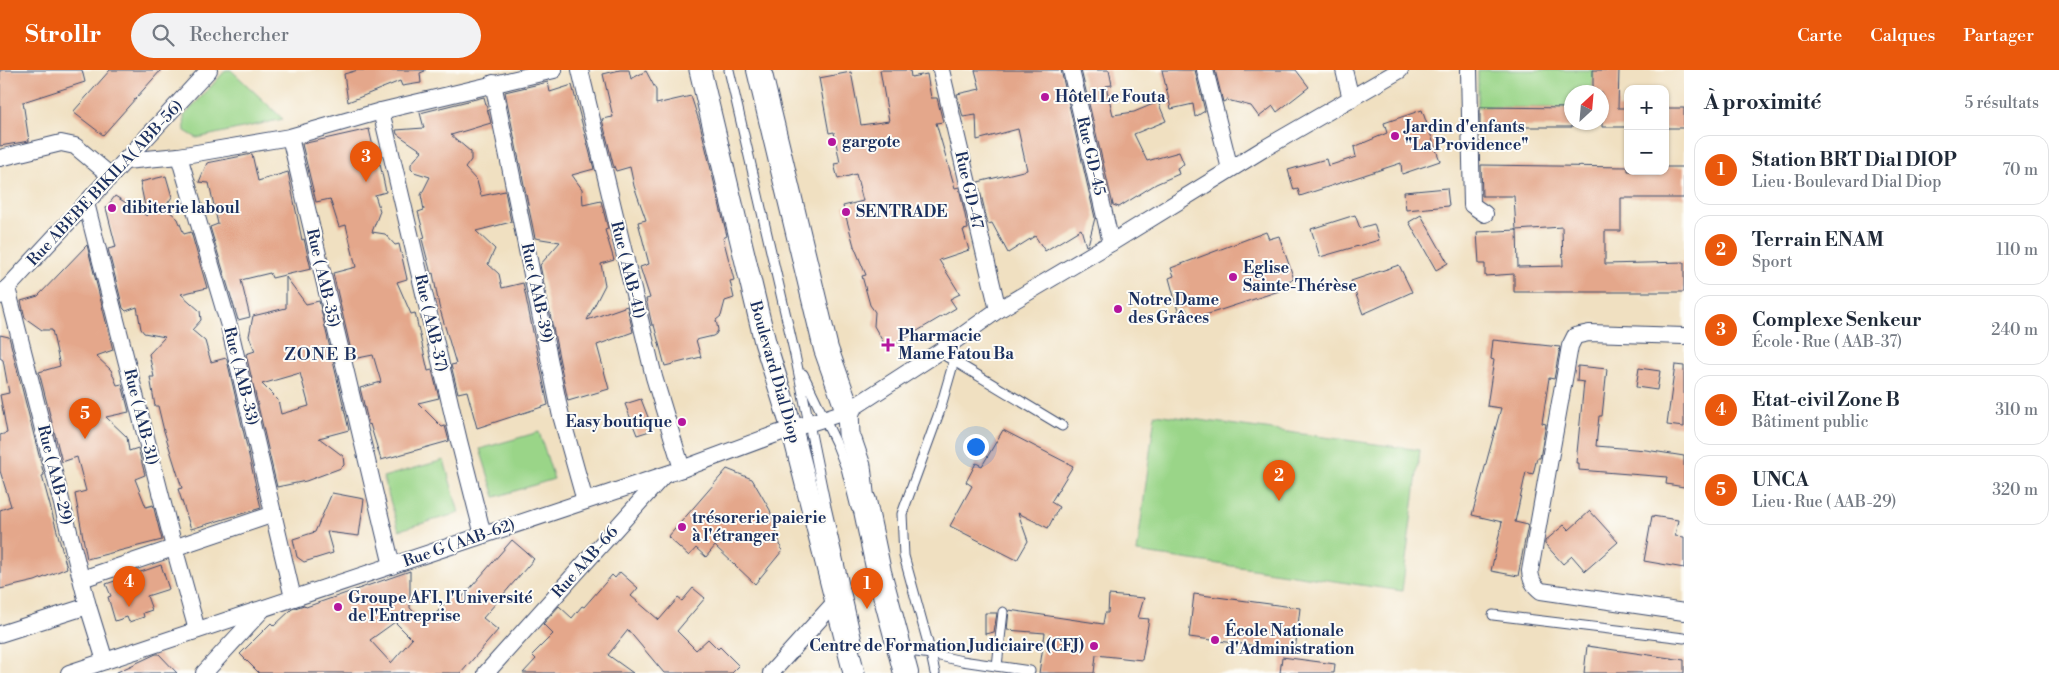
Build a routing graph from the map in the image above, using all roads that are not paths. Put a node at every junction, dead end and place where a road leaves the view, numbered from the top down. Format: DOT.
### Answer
graph roads {
  1 [pos="209,70"];
  2 [pos="554,70"];
  3 [pos="580,70"];
  4 [pos="700,70"];
  5 [pos="729,70"];
  6 [pos="759,70"];
  7 [pos="941,70"];
  8 [pos="1070,70"];
  9 [pos="1205,70"];
  10 [pos="1344,70"];
  11 [pos="1400,70"];
  12 [pos="1469,70"];
  13 [pos="492,84"];
  14 [pos="1351,99"];
  15 [pos="381,110"];
  16 [pos="290,137"];
  17 [pos="179,156"];
  18 [pos="0,158"];
  19 [pos="125,161"];
  20 [pos="1230,169"];
  21 [pos="111,176"];
  22 [pos="86,203"];
  23 [pos="1484,214"];
  24 [pos="1111,243"];
  25 [pos="3,292"];
  26 [pos="998,310"];
  27 [pos="1684,336"];
  28 [pos="939,352"];
  29 [pos="795,355"];
  30 [pos="954,361"];
  31 [pos="848,411"];
  32 [pos="808,424"];
  33 [pos="1062,426"];
  34 [pos="682,469"];
  35 [pos="664,474"];
  36 [pos="585,501"];
  37 [pos="864,501"];
  38 [pos="274,514"];
  39 [pos="483,535"];
  40 [pos="174,547"];
  41 [pos="392,566"];
  42 [pos="82,579"];
  43 [pos="294,598"];
  44 [pos="836,601"];
  45 [pos="88,606"];
  46 [pos="263,608"];
  47 [pos="1003,612"];
  48 [pos="1684,612"];
  49 [pos="1494,615"];
  50 [pos="197,630"];
  51 [pos="0,634"];
  52 [pos="1684,638"];
  53 [pos="900,650"];
  54 [pos="931,654"];
  55 [pos="105,661"];
  56 [pos="857,664"];
  57 [pos="997,666"];
  58 [pos="1030,671"];
  59 [pos="69,673"];
  60 [pos="204,673"];
  61 [pos="486,673"];
  62 [pos="771,673"];
  63 [pos="900,673"];
  64 [pos="906,673"];
  65 [pos="935,673"];
  1 -- 19 [label="street, Rue ABEBE BIKILA( ABB-56)"];
  2 -- 13 [label="street"];
  3 -- 34 [label="street, Rue ( AAB-41)"];
  4 -- 32 [label="street, Boulevard Dial Diop"];
  5 -- 29 [label="lane"];
  6 -- 31 [label="main road"];
  7 -- 26 [label="street, Rue GD-47"];
  8 -- 24 [label="street, Rue GD-45"];
  9 -- 20 [label="street"];
  10 -- 14 [label="street"];
  11 -- 14 [label="street, Rue G ( AAB-62)"];
  12 -- 23 [label="street"];
  13 -- 15 [label="street"];
  13 -- 36 [label="street, Rue ( AAB-39)"];
  14 -- 20 [label="street, Rue G ( AAB-62)"];
  15 -- 16 [label="street"];
  15 -- 39 [label="street, Rue ( AAB-37)"];
  16 -- 17 [label="street"];
  16 -- 41 [label="street, Rue ( AAB-35)"];
  17 -- 19 [label="street"];
  17 -- 38 [label="street, Rue ( AAB-33)"];
  18 -- 21 [label="street"];
  19 -- 21 [label="street, Rue ABEBE BIKILA( ABB-56)"];
  20 -- 24 [label="street, Rue G ( AAB-62)"];
  21 -- 22 [label="street, Rue ABEBE BIKILA( ABB-56)"];
  22 -- 25 [label="street, Rue ABEBE BIKILA( ABB-56)"];
  22 -- 40 [label="street, Rue ( AAB-31)"];
  24 -- 26 [label="street, Rue G ( AAB-62)"];
  25 -- 42 [label="street, Rue ( AAB-29)"];
  26 -- 28 [label="street, Rue G ( AAB-62)"];
  27 -- 48 [label="street"];
  28 -- 30 [label="lane"];
  28 -- 31 [label="street, Rue G ( AAB-62)"];
  29 -- 32 [label="lane"];
  29 -- 32 [label="lane"];
  30 -- 33 [label="lane"];
  30 -- 54 [label="lane"];
  31 -- 32 [label="street, Rue G ( AAB-62)"];
  31 -- 37 [label="street"];
  32 -- 34 [label="street, Rue G ( AAB-62)"];
  32 -- 44 [label="street, Boulevard Dial Diop"];
  32 -- 56 [label="lane"];
  32 -- 63 [label="lane"];
  34 -- 35 [label="street, Rue G ( AAB-62)"];
  35 -- 36 [label="street, Rue G ( AAB-62)"];
  35 -- 61 [label="street, Rue AAB-66"];
  36 -- 39 [label="street, Rue G ( AAB-62)"];
  37 -- 53 [label="main road"];
  38 -- 40 [label="street"];
  38 -- 43 [label="street, Rue ( AAB-33)"];
  39 -- 41 [label="street, Rue G ( AAB-62)"];
  40 -- 42 [label="street"];
  40 -- 50 [label="street, Rue ( AAB-31)"];
  41 -- 43 [label="street, Rue G ( AAB-62)"];
  42 -- 45 [label="street, Rue ( AAB-29)"];
  43 -- 46 [label="street, Rue G ( AAB-62)"];
  44 -- 56 [label="street, Boulevard Dial Diop"];
  44 -- 62 [label="street"];
  45 -- 51 [label="street"];
  45 -- 55 [label="street, Rue ( AAB-29)"];
  46 -- 50 [label="street, Rue G ( AAB-62)"];
  46 -- 60 [label="street"];
  47 -- 57 [label="lane"];
  49 -- 52 [label="lane"];
  50 -- 55 [label="street, Rue G ( AAB-62)"];
  53 -- 54 [label="lane"];
  53 -- 64 [label="main road"];
  54 -- 57 [label="lane"];
  54 -- 65 [label="lane"];
  55 -- 59 [label="street, Rue G ( AAB-62)"];
  57 -- 58 [label="lane"];
}
